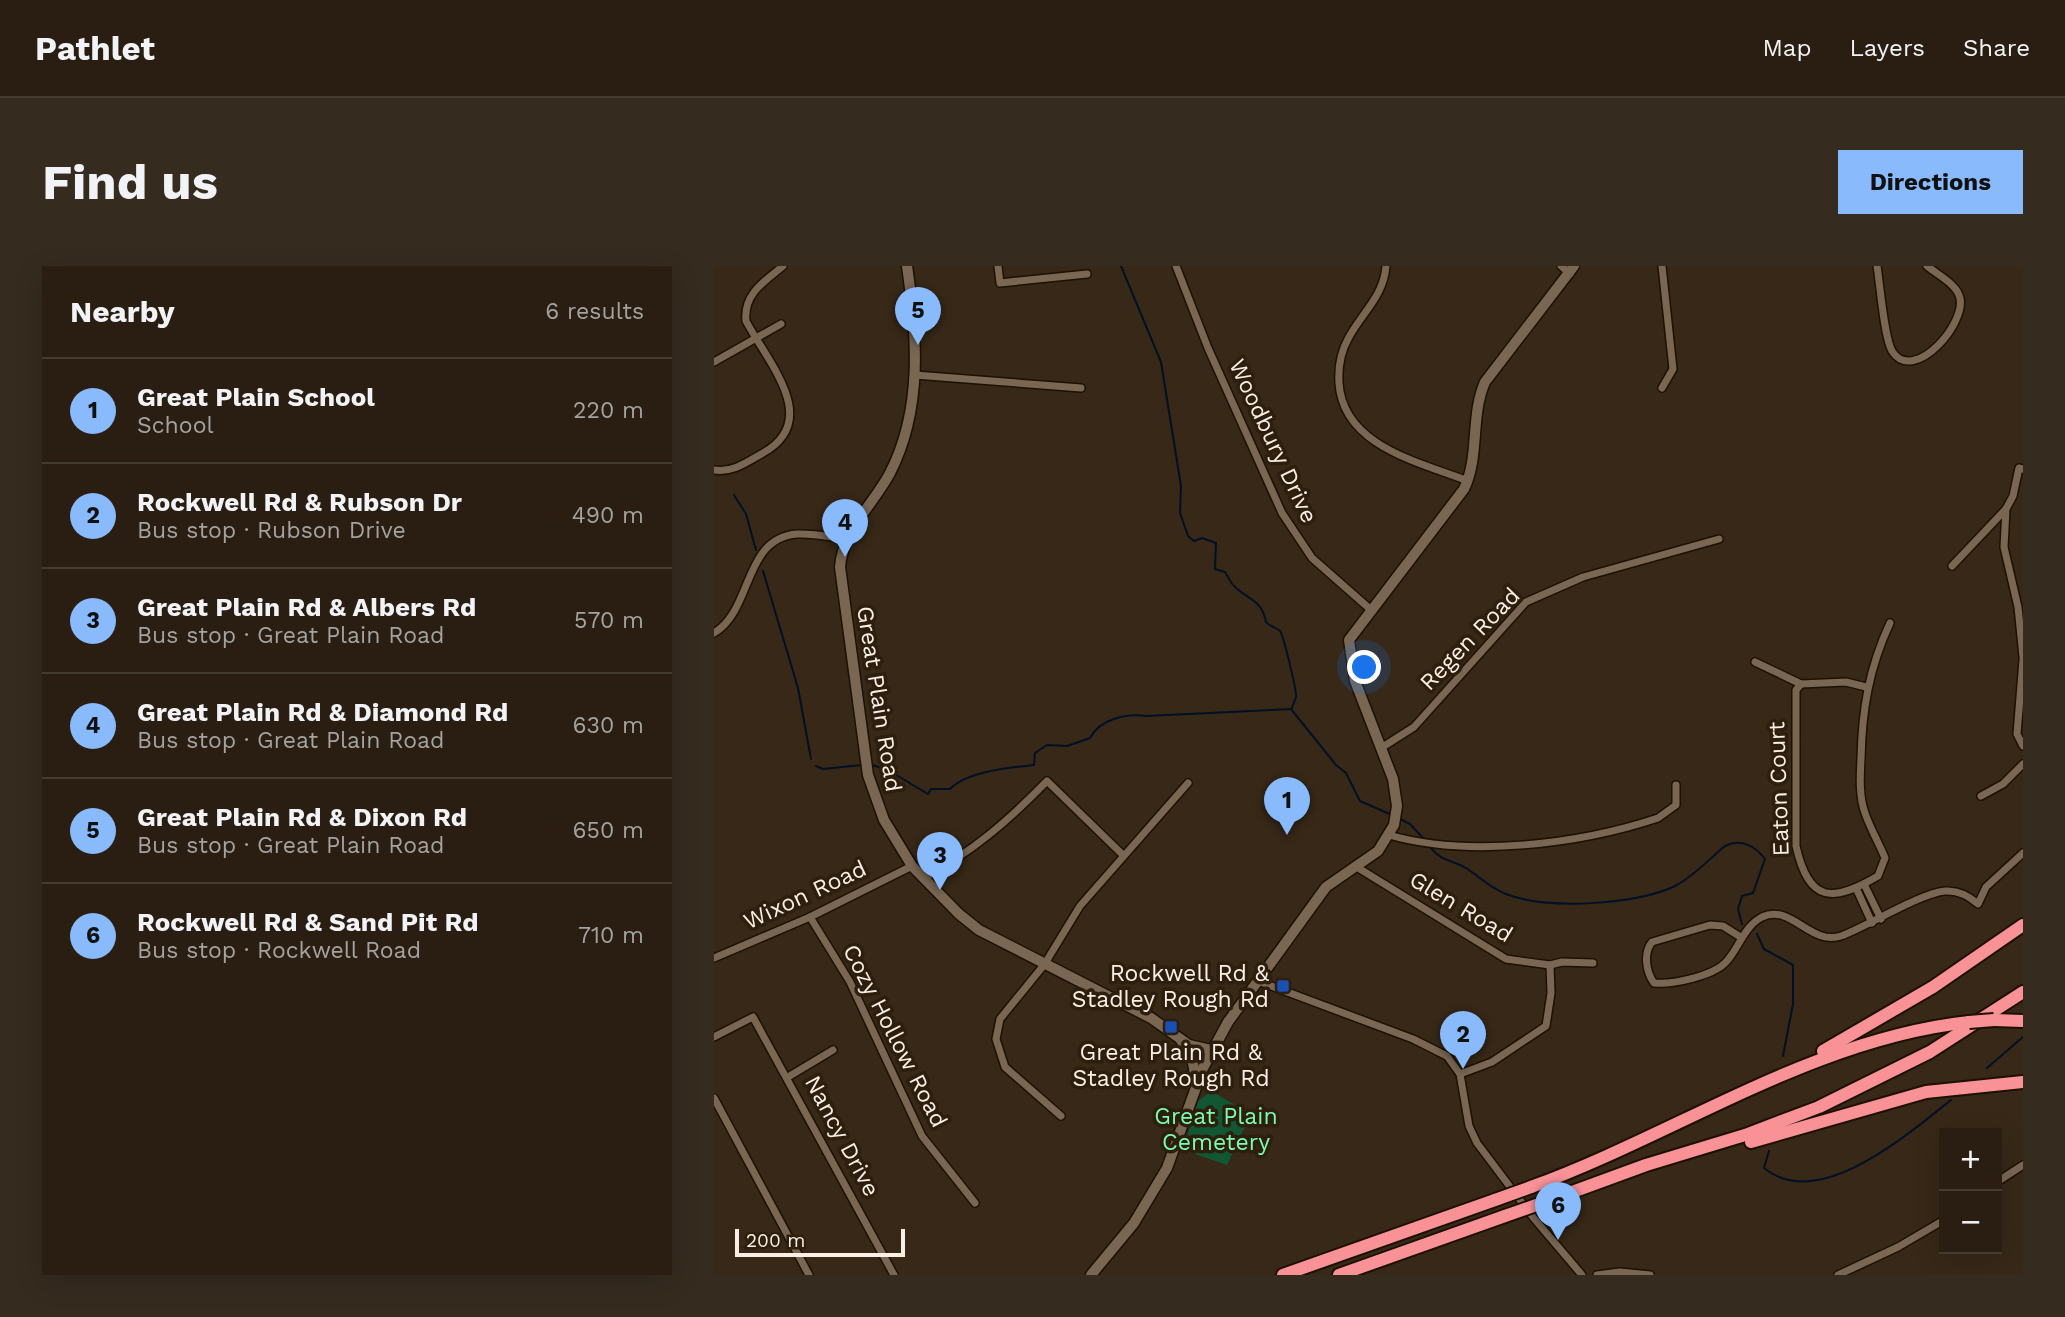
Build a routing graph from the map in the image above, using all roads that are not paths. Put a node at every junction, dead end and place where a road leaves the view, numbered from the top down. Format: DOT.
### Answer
graph roads {
  1 [pos="783,266"];
  2 [pos="908,266"];
  3 [pos="998,266"];
  4 [pos="1176,266"];
  5 [pos="1386,266"];
  6 [pos="1560,266"];
  7 [pos="1662,266"];
  8 [pos="1877,266"];
  9 [pos="1927,266"];
  10 [pos="1572,270"];
  11 [pos="1087,274"];
  12 [pos="781,324"];
  13 [pos="754,337"];
  14 [pos="714,362"];
  15 [pos="915,374"];
  16 [pos="1081,388"];
  17 [pos="1662,388"];
  18 [pos="2023,469"];
  19 [pos="714,470"];
  20 [pos="1468,481"];
  21 [pos="2013,496"];
  22 [pos="2023,496"];
  23 [pos="2006,509"];
  24 [pos="846,539"];
  25 [pos="1719,540"];
  26 [pos="1952,566"];
  27 [pos="1370,609"];
  28 [pos="1890,623"];
  29 [pos="714,634"];
  30 [pos="2023,658"];
  31 [pos="1755,662"];
  32 [pos="1801,684"];
  33 [pos="1866,687"];
  34 [pos="2023,746"];
  35 [pos="1381,748"];
  36 [pos="2023,764"];
  37 [pos="1188,783"];
  38 [pos="1676,785"];
  39 [pos="1981,796"];
  40 [pos="1390,835"];
  41 [pos="2023,853"];
  42 [pos="1123,855"];
  43 [pos="912,866"];
  44 [pos="1355,866"];
  45 [pos="923,879"];
  46 [pos="1864,884"];
  47 [pos="1856,888"];
  48 [pos="810,917"];
  49 [pos="1881,919"];
  50 [pos="1872,923"];
  51 [pos="2023,923"];
  52 [pos="1742,937"];
  53 [pos="714,958"];
  54 [pos="1593,963"];
  55 [pos="1044,965"];
  56 [pos="1550,965"];
  57 [pos="1258,981"];
  58 [pos="2023,992"];
  59 [pos="2023,1021"];
  60 [pos="714,1037"];
  61 [pos="1181,1039"];
  62 [pos="833,1050"];
  63 [pos="1211,1050"];
  64 [pos="1460,1074"];
  65 [pos="788,1077"];
  66 [pos="2023,1082"];
  67 [pos="1196,1085"];
  68 [pos="714,1098"];
  69 [pos="1720,1104"];
  70 [pos="1061,1116"];
  71 [pos="2023,1165"];
  72 [pos="2002,1179"];
  73 [pos="1547,1201"];
  74 [pos="975,1203"];
  75 [pos="1939,1223"];
  76 [pos="809,1275"];
  77 [pos="894,1275"];
  78 [pos="1091,1275"];
  79 [pos="1283,1275"];
  80 [pos="1339,1275"];
  81 [pos="1582,1275"];
  82 [pos="1597,1275"];
  83 [pos="1650,1275"];
  84 [pos="1838,1275"];
  1 -- 13 [label="street"];
  2 -- 15 [label="main road, Great Plain Road"];
  3 -- 11 [label="street"];
  4 -- 27 [label="street, Woodbury Drive"];
  5 -- 20 [label="street"];
  6 -- 10 [label="street"];
  7 -- 17 [label="street"];
  8 -- 9 [label="street"];
  10 -- 20 [label="main road"];
  12 -- 13 [label="street"];
  13 -- 14 [label="street"];
  13 -- 19 [label="street"];
  15 -- 16 [label="street"];
  15 -- 24 [label="main road, Great Plain Road"];
  18 -- 21 [label="street"];
  20 -- 27 [label="main road"];
  21 -- 22 [label="street"];
  21 -- 23 [label="street"];
  23 -- 26 [label="street"];
  23 -- 30 [label="street"];
  24 -- 29 [label="street"];
  24 -- 43 [label="main road, Great Plain Road"];
  25 -- 35 [label="street, Regen Road"];
  27 -- 35 [label="main road"];
  28 -- 33 [label="street, Eaton Court"];
  30 -- 34 [label="street"];
  31 -- 32 [label="street"];
  32 -- 33 [label="street"];
  32 -- 47 [label="street, Eaton Court"];
  33 -- 46 [label="street, Eaton Court"];
  35 -- 40 [label="main road"];
  36 -- 39 [label="street"];
  37 -- 42 [label="street"];
  38 -- 40 [label="street"];
  40 -- 44 [label="main road"];
  41 -- 49 [label="street"];
  42 -- 45 [label="street"];
  42 -- 55 [label="street"];
  43 -- 45 [label="main road, Great Plain Road"];
  43 -- 48 [label="street, Wixon Road"];
  44 -- 56 [label="street, Glen Road"];
  44 -- 57 [label="main road"];
  45 -- 55 [label="main road, Great Plain Road"];
  46 -- 47 [label="street, Eaton Court"];
  46 -- 49 [label="street"];
  47 -- 50 [label="street"];
  48 -- 53 [label="street, Wixon Road"];
  48 -- 74 [label="street, Cozy Hollow Road"];
  49 -- 50 [label="street"];
  50 -- 52 [label="street"];
  51 -- 69 [label="highway"];
  52 -- 52 [label="street"];
  54 -- 56 [label="street, Glen Road"];
  55 -- 61 [label="main road, Great Plain Road"];
  55 -- 70 [label="street"];
  56 -- 64 [label="street"];
  57 -- 63 [label="main road"];
  57 -- 64 [label="street"];
  58 -- 73 [label="highway"];
  59 -- 69 [label="highway, bridge"];
  60 -- 65 [label="street, Nancy Drive"];
  61 -- 63 [label="main road, Great Plain Road"];
  61 -- 67 [label="main road"];
  62 -- 65 [label="street"];
  63 -- 67 [label="main road"];
  64 -- 81 [label="street"];
  65 -- 77 [label="street, Nancy Drive"];
  66 -- 73 [label="highway"];
  67 -- 78 [label="main road"];
  68 -- 76 [label="street"];
  69 -- 79 [label="highway, bridge"];
  71 -- 72 [label="street"];
  73 -- 80 [label="highway, bridge"];
  75 -- 84 [label="street"];
  82 -- 83 [label="street"];
}
